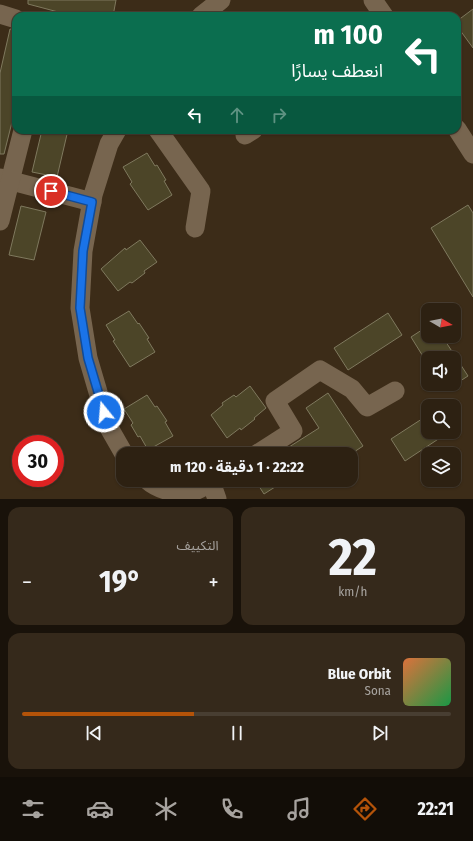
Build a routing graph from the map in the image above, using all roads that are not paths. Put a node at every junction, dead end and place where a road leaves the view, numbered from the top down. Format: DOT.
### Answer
graph roads {
  1 [pos="221,0"];
  2 [pos="373,0"];
  3 [pos="206,12"];
  4 [pos="381,12"];
  5 [pos="0,14"];
  6 [pos="12,18"];
  7 [pos="22,134"];
  8 [pos="115,134"];
  9 [pos="161,134"];
  10 [pos="460,134"];
  11 [pos="473,154"];
  12 [pos="5,179"];
  13 [pos="92,202"];
  14 [pos="0,221"];
  15 [pos="194,228"];
  16 [pos="395,391"];
  17 [pos="120,447"];
  18 [pos="268,447"];
  19 [pos="159,487"];
  20 [pos="214,487"];
  1 -- 3 [label="street"];
  2 -- 4 [label="street"];
  5 -- 6 [label="street"];
  7 -- 12 [label="street"];
  8 -- 13 [label="street"];
  9 -- 15 [label="street"];
  10 -- 11 [label="street"];
  12 -- 13 [label="street"];
  12 -- 14 [label="street"];
  13 -- 17 [label="street"];
  16 -- 18 [label="street"];
  19 -- 20 [label="street"];
}
